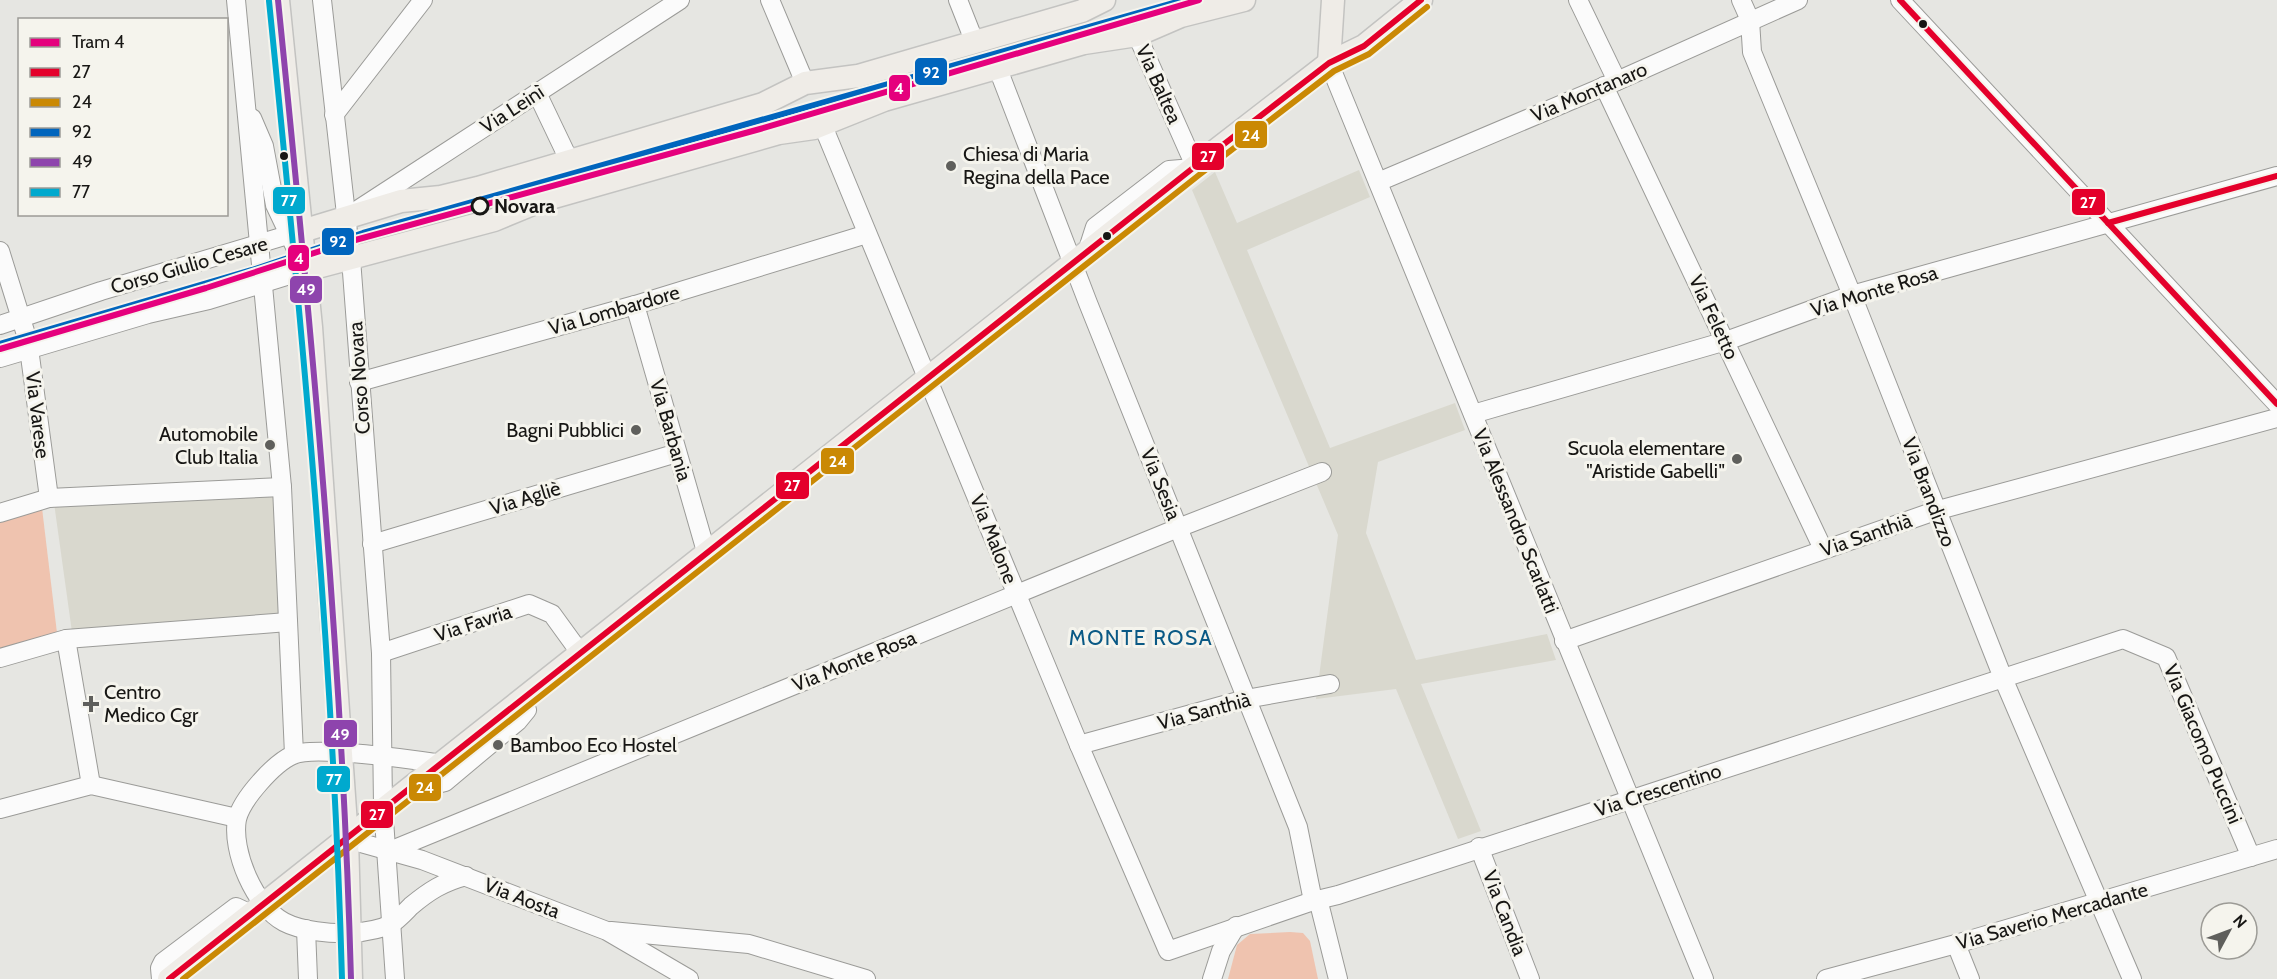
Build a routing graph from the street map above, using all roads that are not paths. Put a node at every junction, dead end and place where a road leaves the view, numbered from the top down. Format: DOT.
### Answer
graph roads {
  1 [pos="236,0"];
  2 [pos="278,0"];
  3 [pos="322,0"];
  4 [pos="423,0"];
  5 [pos="680,0"];
  6 [pos="770,0"];
  7 [pos="958,0"];
  8 [pos="1104,0"];
  9 [pos="1244,0"];
  10 [pos="1333,0"];
  11 [pos="1420,0"];
  12 [pos="1578,0"];
  13 [pos="1742,0"];
  14 [pos="1798,0"];
  15 [pos="1900,0"];
  16 [pos="1750,20"];
  17 [pos="1137,34"];
  18 [pos="975,43"];
  19 [pos="1329,63"];
  20 [pos="998,69"];
  21 [pos="805,83"];
  22 [pos="1610,84"];
  23 [pos="537,93"];
  24 [pos="245,103"];
  25 [pos="334,115"];
  26 [pos="823,126"];
  27 [pos="569,160"];
  28 [pos="1194,167"];
  29 [pos="2277,176"];
  30 [pos="1378,182"];
  31 [pos="344,218"];
  32 [pos="2108,223"];
  33 [pos="295,233"];
  34 [pos="867,234"];
  35 [pos="258,245"];
  36 [pos="0,250"];
  37 [pos="351,259"];
  38 [pos="1080,259"];
  39 [pos="306,270"];
  40 [pos="262,285"];
  41 [pos="1852,296"];
  42 [pos="635,305"];
  43 [pos="0,325"];
  44 [pos="24,325"];
  45 [pos="1726,340"];
  46 [pos="30,350"];
  47 [pos="0,358"];
  48 [pos="929,380"];
  49 [pos="359,382"];
  50 [pos="2277,404"];
  51 [pos="1473,414"];
  52 [pos="2277,418"];
  53 [pos="677,453"];
  54 [pos="1322,472"];
  55 [pos="282,486"];
  56 [pos="49,498"];
  57 [pos="1935,511"];
  58 [pos="0,513"];
  59 [pos="1178,528"];
  60 [pos="372,544"];
  61 [pos="1823,549"];
  62 [pos="707,555"];
  63 [pos="1017,594"];
  64 [pos="288,622"];
  65 [pos="66,639"];
  66 [pos="1564,641"];
  67 [pos="381,653"];
  68 [pos="581,654"];
  69 [pos="0,658"];
  70 [pos="2003,678"];
  71 [pos="1330,684"];
  72 [pos="1246,699"];
  73 [pos="523,700"];
  74 [pos="1079,745"];
  75 [pos="339,752"];
  76 [pos="294,754"];
  77 [pos="382,757"];
  78 [pos="442,764"];
  79 [pos="419,782"];
  80 [pos="91,785"];
  81 [pos="1629,800"];
  82 [pos="0,809"];
  83 [pos="384,809"];
  84 [pos="237,818"];
  85 [pos="346,839"];
  86 [pos="1479,847"];
  87 [pos="2277,849"];
  88 [pos="387,852"];
  89 [pos="2251,857"];
  90 [pos="466,876"];
  91 [pos="1315,900"];
  92 [pos="2100,902"];
  93 [pos="258,909"];
  94 [pos="392,924"];
  95 [pos="1236,926"];
  96 [pos="306,929"];
  97 [pos="607,931"];
  98 [pos="348,933"];
  99 [pos="1956,944"];
  100 [pos="1168,951"];
  101 [pos="161,979"];
  102 [pos="169,979"];
  103 [pos="308,979"];
  104 [pos="351,979"];
  105 [pos="395,979"];
  106 [pos="689,979"];
  107 [pos="866,979"];
  108 [pos="1212,979"];
  109 [pos="1338,979"];
  110 [pos="1530,979"];
  111 [pos="1704,979"];
  112 [pos="1826,979"];
  113 [pos="1970,979"];
  114 [pos="2132,979"];
  1 -- 24 [label="street"];
  2 -- 33 [label="main road"];
  3 -- 25 [label="street, Corso Novara"];
  4 -- 25 [label="street"];
  5 -- 23 [label="street, Via Leinì"];
  6 -- 21 [label="street"];
  7 -- 18 [label="street"];
  8 -- 18 [label="main road, Corso Giulio Cesare"];
  9 -- 17 [label="main road, Corso Giulio Cesare"];
  10 -- 19 [label="main road"];
  11 -- 19 [label="main road"];
  12 -- 22 [label="street, Via Feletto"];
  13 -- 16 [label="street, Via Brandizzo"];
  14 -- 16 [label="street, Via Montanaro"];
  15 -- 32 [label="street"];
  16 -- 22 [label="street, Via Montanaro"];
  16 -- 41 [label="street, Via Brandizzo"];
  17 -- 20 [label="main road, Corso Giulio Cesare"];
  17 -- 28 [label="street, Via Baltea"];
  18 -- 21 [label="main road, Corso Giulio Cesare"];
  19 -- 28 [label="main road"];
  19 -- 30 [label="street, Via Alessandro Scarlatti"];
  20 -- 26 [label="main road, Corso Giulio Cesare"];
  20 -- 38 [label="street, Via Sesia"];
  21 -- 27 [label="main road, Corso Giulio Cesare"];
  22 -- 30 [label="street, Via Montanaro"];
  22 -- 45 [label="street, Via Feletto"];
  23 -- 27 [label="street"];
  23 -- 31 [label="street, Via Leinì"];
  24 -- 33 [label="street"];
  24 -- 35 [label="street"];
  25 -- 31 [label="street, Corso Novara"];
  26 -- 34 [label="street, Via Malone"];
  26 -- 37 [label="main road, Corso Giulio Cesare"];
  27 -- 31 [label="main road, Corso Giulio Cesare"];
  28 -- 38 [label="main road"];
  29 -- 32 [label="street, Via Monte Rosa"];
  30 -- 51 [label="street, Via Alessandro Scarlatti"];
  31 -- 33 [label="main road, Corso Giulio Cesare"];
  31 -- 37 [label="street, Corso Novara"];
  32 -- 41 [label="street, Via Monte Rosa"];
  32 -- 50 [label="street"];
  33 -- 35 [label="street, Corso Giulio Cesare"];
  33 -- 39 [label="main road"];
  34 -- 42 [label="street, Via Lombardore"];
  34 -- 48 [label="street, Via Malone"];
  35 -- 40 [label="street"];
  35 -- 44 [label="street, Corso Giulio Cesare"];
  36 -- 44 [label="street, Via Varese"];
  37 -- 39 [label="main road, Corso Giulio Cesare"];
  37 -- 49 [label="street, Corso Novara"];
  38 -- 48 [label="main road"];
  38 -- 59 [label="street, Via Sesia"];
  39 -- 40 [label="street, Corso Giulio Cesare"];
  39 -- 75 [label="main road"];
  40 -- 46 [label="street, Corso Giulio Cesare"];
  40 -- 55 [label="street"];
  41 -- 45 [label="street, Via Monte Rosa"];
  41 -- 57 [label="street, Via Brandizzo"];
  42 -- 49 [label="street, Via Lombardore"];
  42 -- 53 [label="street, Via Barbania"];
  43 -- 44 [label="street, Corso Giulio Cesare"];
  44 -- 46 [label="street, Via Varese"];
  45 -- 51 [label="street, Via Monte Rosa"];
  45 -- 61 [label="street, Via Feletto"];
  46 -- 47 [label="street, Corso Giulio Cesare"];
  46 -- 56 [label="street, Via Varese"];
  48 -- 62 [label="main road"];
  48 -- 63 [label="street, Via Malone"];
  49 -- 60 [label="street, Corso Novara"];
  51 -- 66 [label="street, Via Alessandro Scarlatti"];
  52 -- 57 [label="street, Via Santhià"];
  53 -- 60 [label="street, Via Agliè"];
  53 -- 62 [label="street, Via Barbania"];
  54 -- 59 [label="street, Via Monte Rosa"];
  55 -- 56 [label="street"];
  55 -- 64 [label="street"];
  56 -- 58 [label="street"];
  57 -- 61 [label="street, Via Santhià"];
  57 -- 70 [label="street, Via Brandizzo"];
  59 -- 63 [label="street, Via Monte Rosa"];
  59 -- 72 [label="street, Via Sesia"];
  60 -- 67 [label="street, Corso Novara"];
  61 -- 66 [label="street, Via Santhià"];
  62 -- 68 [label="main road"];
  63 -- 74 [label="street, Via Malone"];
  63 -- 88 [label="street, Via Monte Rosa"];
  64 -- 65 [label="street"];
  64 -- 76 [label="street"];
  65 -- 69 [label="street"];
  65 -- 80 [label="street"];
  66 -- 81 [label="street, Via Alessandro Scarlatti"];
  67 -- 68 [label="street, Via Favria"];
  67 -- 77 [label="street, Corso Novara"];
  68 -- 73 [label="main road"];
  70 -- 81 [label="street, Via Crescentino"];
  70 -- 89 [label="street, Via Giacomo Puccini"];
  70 -- 92 [label="street, Via Brandizzo"];
  71 -- 72 [label="street, Via Santhià"];
  72 -- 74 [label="street, Via Santhià"];
  72 -- 91 [label="street, Via Sesia"];
  73 -- 78 [label="main road"];
  73 -- 79 [label="street"];
  74 -- 100 [label="street, Via Malone"];
  75 -- 76 [label="street"];
  75 -- 77 [label="street"];
  75 -- 85 [label="main road"];
  76 -- 84 [label="street"];
  77 -- 78 [label="street"];
  77 -- 83 [label="street, Corso Novara"];
  78 -- 79 [label="main road"];
  79 -- 83 [label="main road"];
  80 -- 82 [label="street"];
  80 -- 84 [label="street"];
  81 -- 86 [label="street, Via Crescentino"];
  81 -- 111 [label="street, Via Alessandro Scarlatti"];
  83 -- 85 [label="main road"];
  83 -- 88 [label="street, Corso Novara"];
  84 -- 93 [label="street"];
  85 -- 88 [label="street, Via Aosta"];
  85 -- 93 [label="main road"];
  85 -- 98 [label="main road"];
  86 -- 91 [label="street, Via Crescentino"];
  86 -- 110 [label="street, Via Candia"];
  87 -- 89 [label="street, Via Saverio Mercadante"];
  88 -- 90 [label="street, Via Aosta"];
  88 -- 94 [label="street, Corso Novara"];
  89 -- 92 [label="street, Via Saverio Mercadante"];
  90 -- 94 [label="street"];
  90 -- 97 [label="street, Via Aosta"];
  91 -- 95 [label="street, Via Crescentino"];
  91 -- 109 [label="street, Via Sesia"];
  92 -- 99 [label="street, Via Saverio Mercadante"];
  92 -- 114 [label="street, Via Brandizzo"];
  93 -- 96 [label="street"];
  93 -- 101 [label="street"];
  93 -- 102 [label="main road"];
  94 -- 98 [label="street"];
  94 -- 105 [label="street, Corso Novara"];
  95 -- 100 [label="street, Via Crescentino"];
  95 -- 108 [label="street"];
  96 -- 98 [label="street"];
  96 -- 103 [label="street"];
  97 -- 106 [label="street, Via Aosta"];
  97 -- 107 [label="street"];
  98 -- 104 [label="main road"];
  99 -- 112 [label="street, Via Saverio Mercadante"];
  99 -- 113 [label="street"];
}
